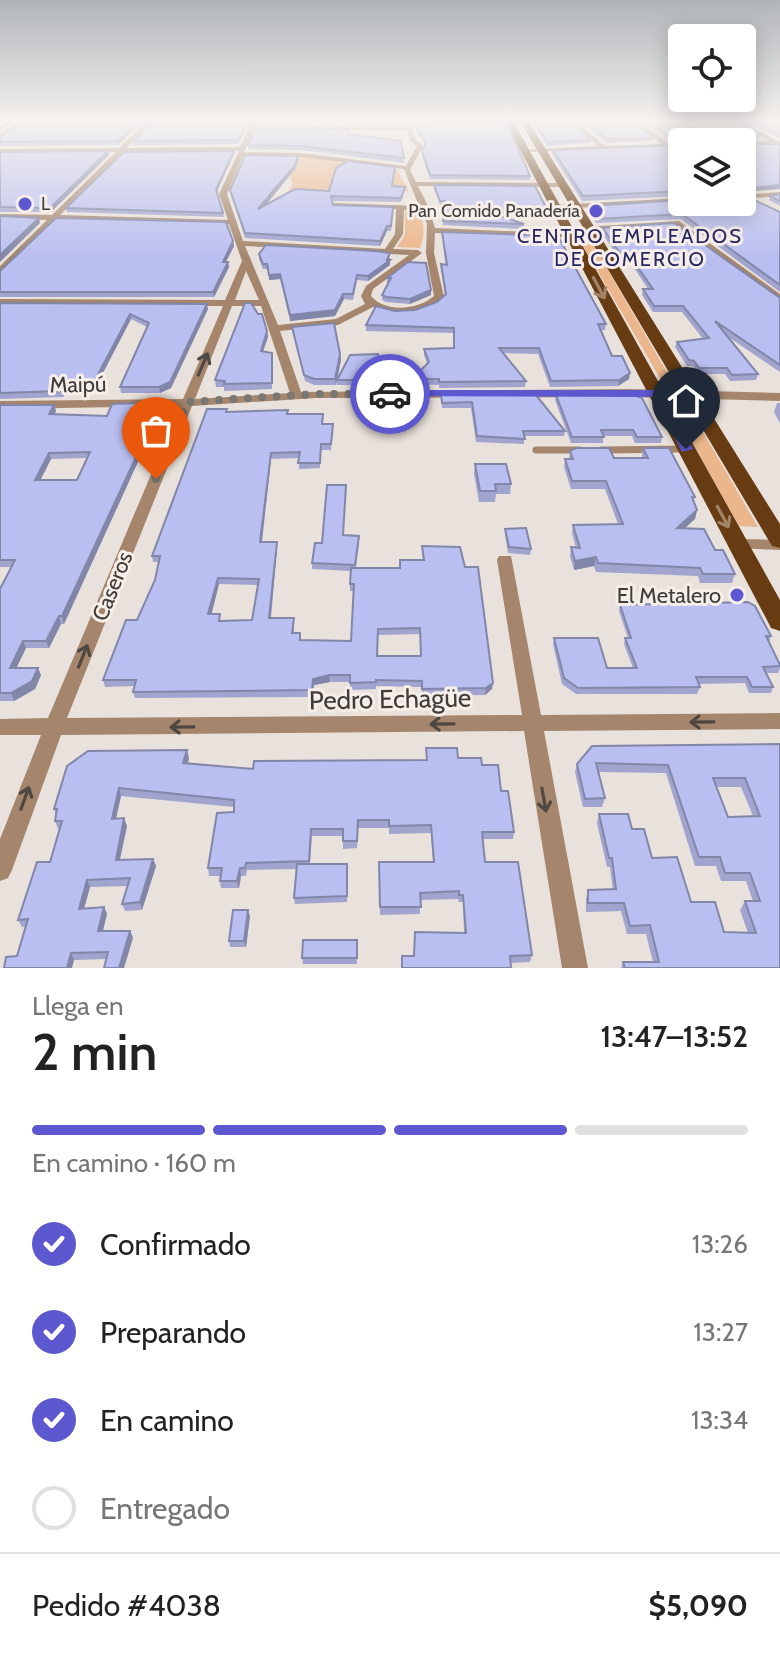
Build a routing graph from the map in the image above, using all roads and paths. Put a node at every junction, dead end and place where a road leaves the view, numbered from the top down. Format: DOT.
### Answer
graph roads {
  1 [pos="108,166"];
  2 [pos="235,166"];
  3 [pos="393,166"];
  4 [pos="538,166"];
  5 [pos="547,166"];
  6 [pos="408,168"];
  7 [pos="415,184"];
  8 [pos="543,185"];
  9 [pos="563,185"];
  10 [pos="780,194"];
  11 [pos="756,195"];
  12 [pos="756,200"];
  13 [pos="668,201"];
  14 [pos="336,205"];
  15 [pos="576,206"];
  16 [pos="556,207"];
  17 [pos="771,207"];
  18 [pos="400,208"];
  19 [pos="425,208"];
  20 [pos="0,216"];
  21 [pos="57,218"];
  22 [pos="233,222"];
  23 [pos="432,230"];
  24 [pos="592,232"];
  25 [pos="569,233"];
  26 [pos="239,243"];
  27 [pos="388,251"];
  28 [pos="417,253"];
  29 [pos="430,253"];
  30 [pos="246,261"];
  31 [pos="0,271"];
  32 [pos="780,298"];
  33 [pos="0,302"];
  34 [pos="229,302"];
  35 [pos="265,303"];
  36 [pos="372,304"];
  37 [pos="274,328"];
  38 [pos="656,393"];
  39 [pos="691,395"];
  40 [pos="297,396"];
  41 [pos="780,397"];
  42 [pos="187,402"];
  43 [pos="0,405"];
  44 [pos="686,449"];
  45 [pos="536,450"];
  46 [pos="780,543"];
  47 [pos="738,544"];
  48 [pos="505,560"];
  49 [pos="780,622"];
  50 [pos="780,721"];
  51 [pos="531,723"];
  52 [pos="0,727"];
  53 [pos="53,728"];
  54 [pos="0,870"];
  55 [pos="575,968"];
  1 -- 21 [label="street"];
  2 -- 22 [label="street"];
  3 -- 6 [label="street"];
  4 -- 8 [label="main road"];
  5 -- 9 [label="main road"];
  6 -- 7 [label="street"];
  7 -- 8 [label="street"];
  7 -- 19 [label="street"];
  8 -- 9 [label="street"];
  8 -- 16 [label="main road"];
  9 -- 15 [label="main road"];
  10 -- 11 [label="street"];
  12 -- 17 [label="street"];
  13 -- 15 [label="street"];
  14 -- 18 [label="street"];
  15 -- 16 [label="street"];
  15 -- 24 [label="main road"];
  16 -- 25 [label="main road"];
  18 -- 19 [label="street"];
  18 -- 27 [label="street"];
  19 -- 23 [label="street"];
  20 -- 21 [label="street"];
  21 -- 22 [label="street"];
  21 -- 31 [label="street"];
  22 -- 26 [label="street"];
  23 -- 25 [label="street"];
  23 -- 29 [label="street"];
  24 -- 25 [label="street"];
  24 -- 32 [label="street"];
  24 -- 39 [label="main road"];
  25 -- 38 [label="main road, one-way"];
  26 -- 27 [label="street"];
  26 -- 30 [label="street"];
  27 -- 28 [label="street"];
  28 -- 29 [label="street"];
  28 -- 36 [label="street"];
  29 -- 36 [label="street"];
  30 -- 34 [label="street, Caseros"];
  30 -- 35 [label="street"];
  33 -- 34 [label="street"];
  34 -- 35 [label="street"];
  42 -- 34 [label="street, Caseros, one-way"];
  35 -- 37 [label="street"];
  36 -- 37 [label="street"];
  37 -- 40 [label="street"];
  38 -- 39 [label="street, Maipú"];
  38 -- 40 [label="street, Maipú"];
  38 -- 44 [label="main road"];
  39 -- 41 [label="street, Maipú"];
  39 -- 46 [label="main road"];
  40 -- 42 [label="street, Maipú"];
  42 -- 43 [label="street, Maipú"];
  53 -- 42 [label="street, Caseros, one-way"];
  44 -- 45 [label="lane"];
  44 -- 47 [label="main road, one-way"];
  46 -- 47 [label="street"];
  47 -- 49 [label="main road"];
  48 -- 51 [label="street"];
  50 -- 51 [label="street, Pedro Echagüe, one-way"];
  51 -- 53 [label="street, Pedro Echagüe, one-way"];
  51 -- 55 [label="street, one-way"];
  52 -- 53 [label="street, Pedro Echagüe"];
  54 -- 53 [label="street, Caseros, one-way"];
}
